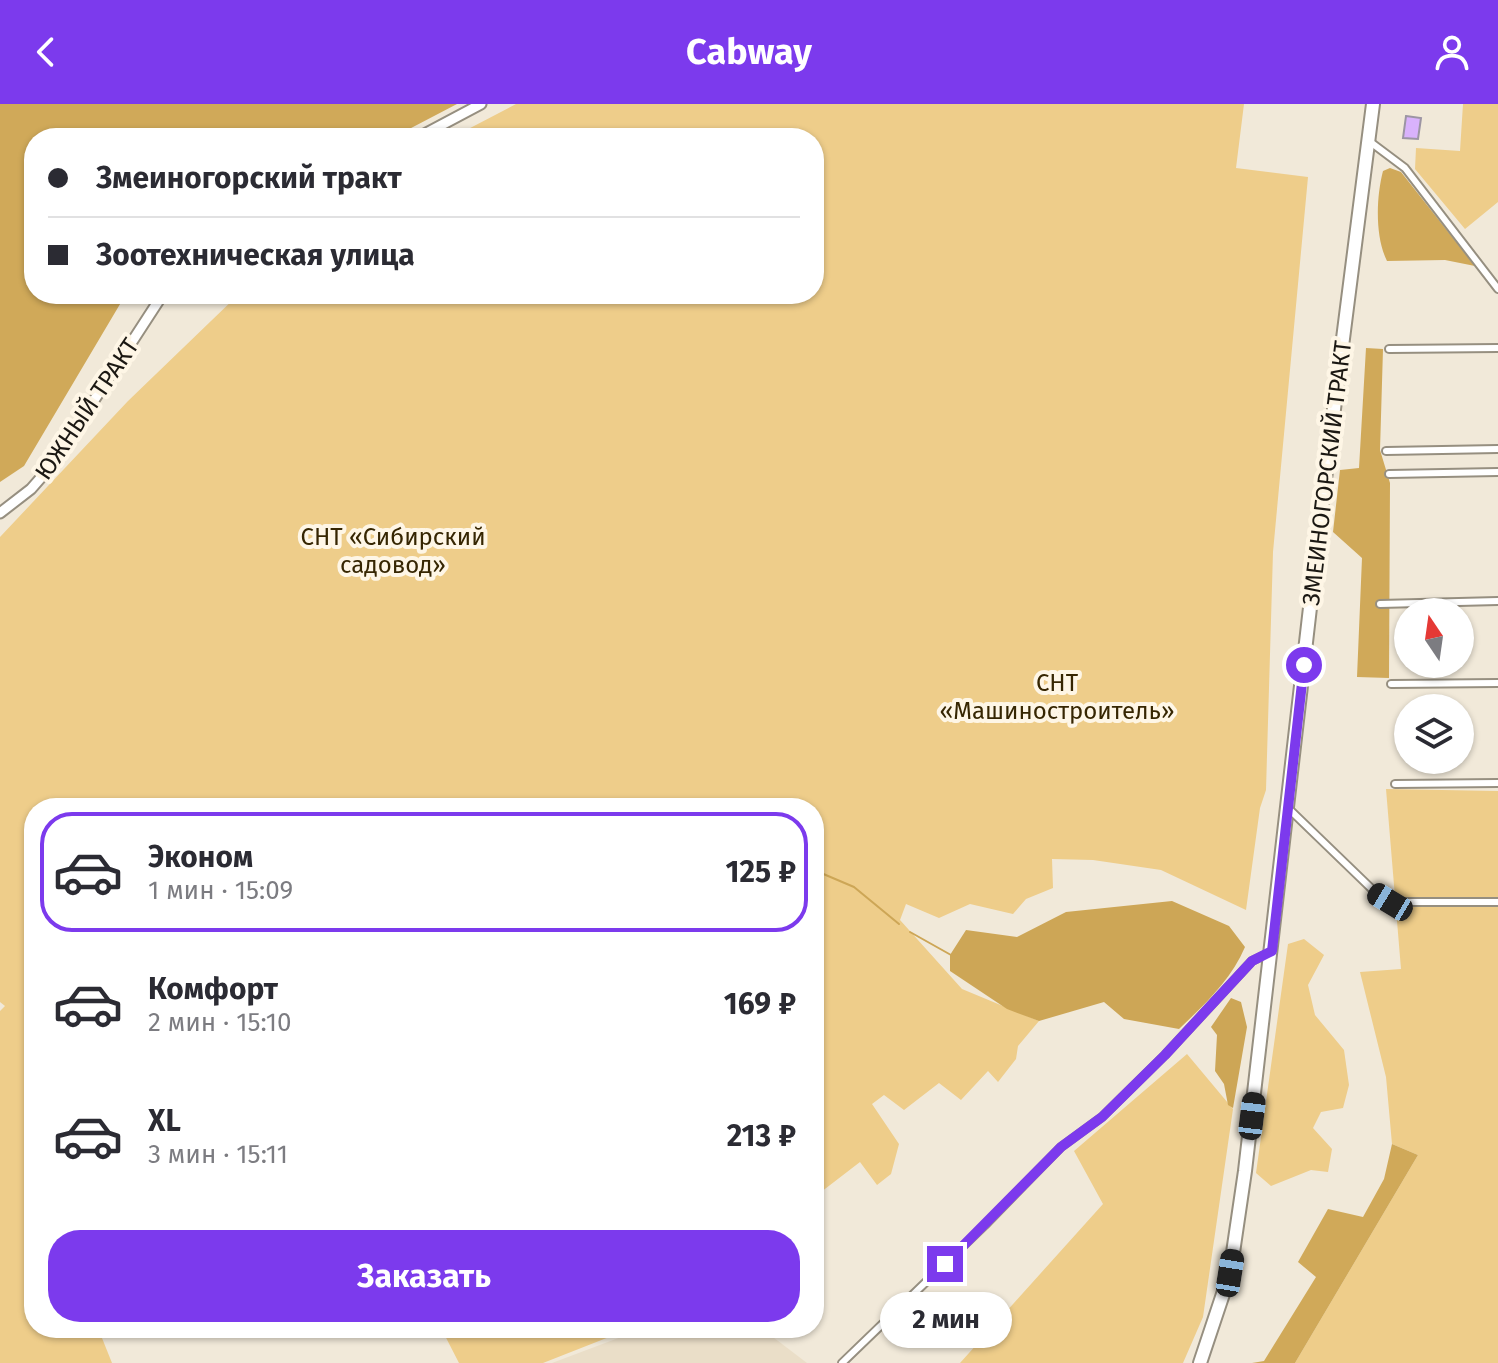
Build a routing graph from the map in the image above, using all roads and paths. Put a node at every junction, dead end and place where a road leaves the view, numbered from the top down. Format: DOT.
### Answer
graph roads {
  1 [pos="481,104"];
  2 [pos="1373,104"];
  3 [pos="436,128"];
  4 [pos="1369,141"];
  5 [pos="1498,289"];
  6 [pos="157,304"];
  7 [pos="1498,348"];
  8 [pos="1389,349"];
  9 [pos="1498,449"];
  10 [pos="1386,451"];
  11 [pos="1498,472"];
  12 [pos="1389,474"];
  13 [pos="0,513"];
  14 [pos="1498,601"];
  15 [pos="1380,604"];
  16 [pos="1498,683"];
  17 [pos="1391,684"];
  18 [pos="1498,783"];
  19 [pos="1395,784"];
  20 [pos="1288,808"];
  21 [pos="1498,902"];
  22 [pos="1272,951"];
  23 [pos="842,1363"];
  24 [pos="1200,1363"];
  1 -- 3 [label="main road"];
  2 -- 4 [label="highway, ЗМЕИНОГОРСКИЙ ТРАКТ"];
  4 -- 5 [label="street"];
  4 -- 20 [label="highway, ЗМЕИНОГОРСКИЙ ТРАКТ"];
  6 -- 13 [label="main road, ЮЖНЫЙ ТРАКТ"];
  7 -- 8 [label="street"];
  9 -- 10 [label="street"];
  11 -- 12 [label="street"];
  14 -- 15 [label="street"];
  16 -- 17 [label="street"];
  18 -- 19 [label="street"];
  20 -- 21 [label="street"];
  20 -- 22 [label="highway, ЗМЕИНОГОРСКИЙ ТРАКТ"];
  22 -- 23 [label="street"];
  22 -- 24 [label="highway, ЗМЕИНОГОРСКИЙ ТРАКТ"];
}
